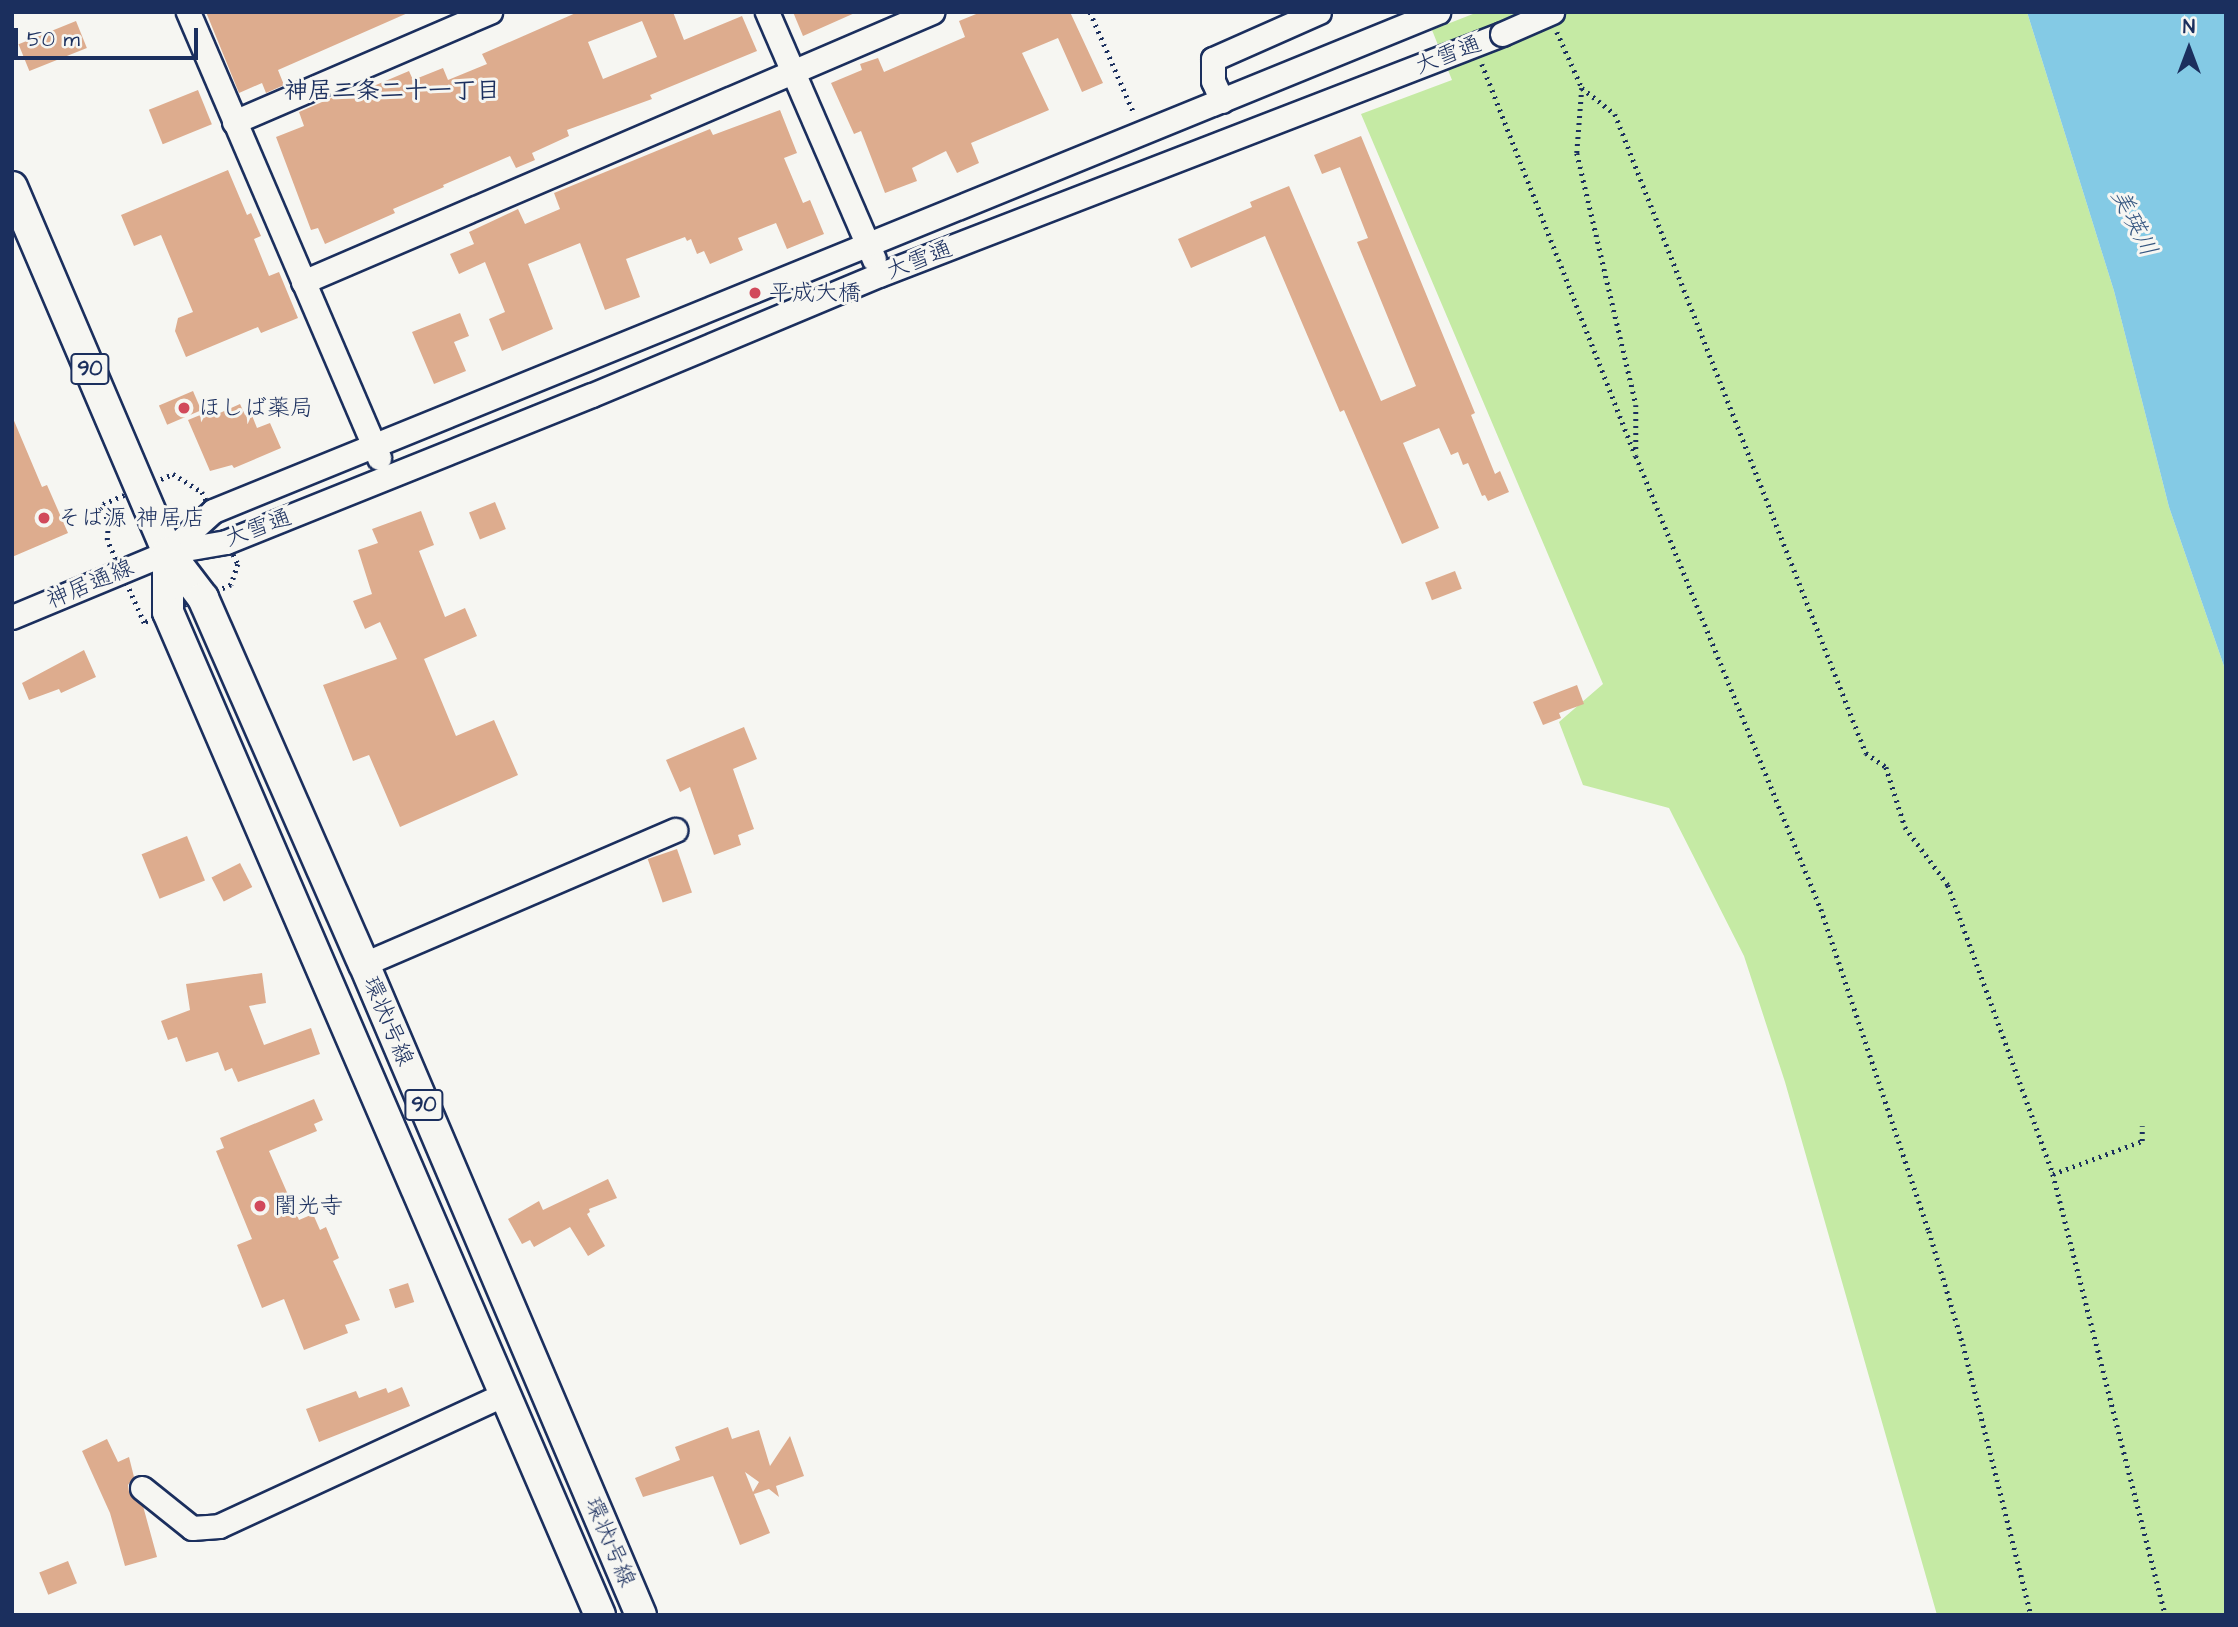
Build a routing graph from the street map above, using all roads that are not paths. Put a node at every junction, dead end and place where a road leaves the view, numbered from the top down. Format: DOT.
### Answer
graph roads {
  1 [pos="188,12"];
  2 [pos="490,12"];
  3 [pos="767,12"];
  4 [pos="932,12"];
  5 [pos="1319,12"];
  6 [pos="1438,12"];
  7 [pos="1553,19"];
  8 [pos="794,73"];
  9 [pos="1222,102"];
  10 [pos="234,121"];
  11 [pos="12,187"];
  12 [pos="869,245"];
  13 [pos="879,275"];
  14 [pos="303,282"];
  15 [pos="374,447"];
  16 [pos="386,477"];
  17 [pos="167,552"];
  18 [pos="12,617"];
  19 [pos="675,830"];
  20 [pos="364,964"];
  21 [pos="505,1394"];
  22 [pos="142,1488"];
  23 [pos="600,1615"];
  24 [pos="640,1615"];
  1 -- 10 [label="street"];
  2 -- 10 [label="street"];
  3 -- 8 [label="street"];
  4 -- 8 [label="street"];
  5 -- 9 [label="street"];
  6 -- 9 [label="street, 大雪通"];
  7 -- 13 [label="street, 大雪通, bridge"];
  8 -- 12 [label="street"];
  8 -- 14 [label="street"];
  9 -- 12 [label="street, 大雪通"];
  10 -- 14 [label="street"];
  11 -- 17 [label="main road, 環状1号線 / 90"];
  12 -- 13 [label="street"];
  12 -- 15 [label="street, 大雪通"];
  13 -- 16 [label="street, 大雪通"];
  14 -- 15 [label="street"];
  15 -- 16 [label="street"];
  15 -- 17 [label="street, 大雪通"];
  16 -- 17 [label="street, 大雪通"];
  17 -- 18 [label="street, 神居通線"];
  17 -- 20 [label="main road, 環状1号線 / 90"];
  17 -- 21 [label="main road, 環状1号線 / 90"];
  19 -- 20 [label="street"];
  20 -- 24 [label="main road, 環状1号線 / 90"];
  21 -- 22 [label="street"];
  21 -- 23 [label="main road, 環状1号線 / 90"];
}
